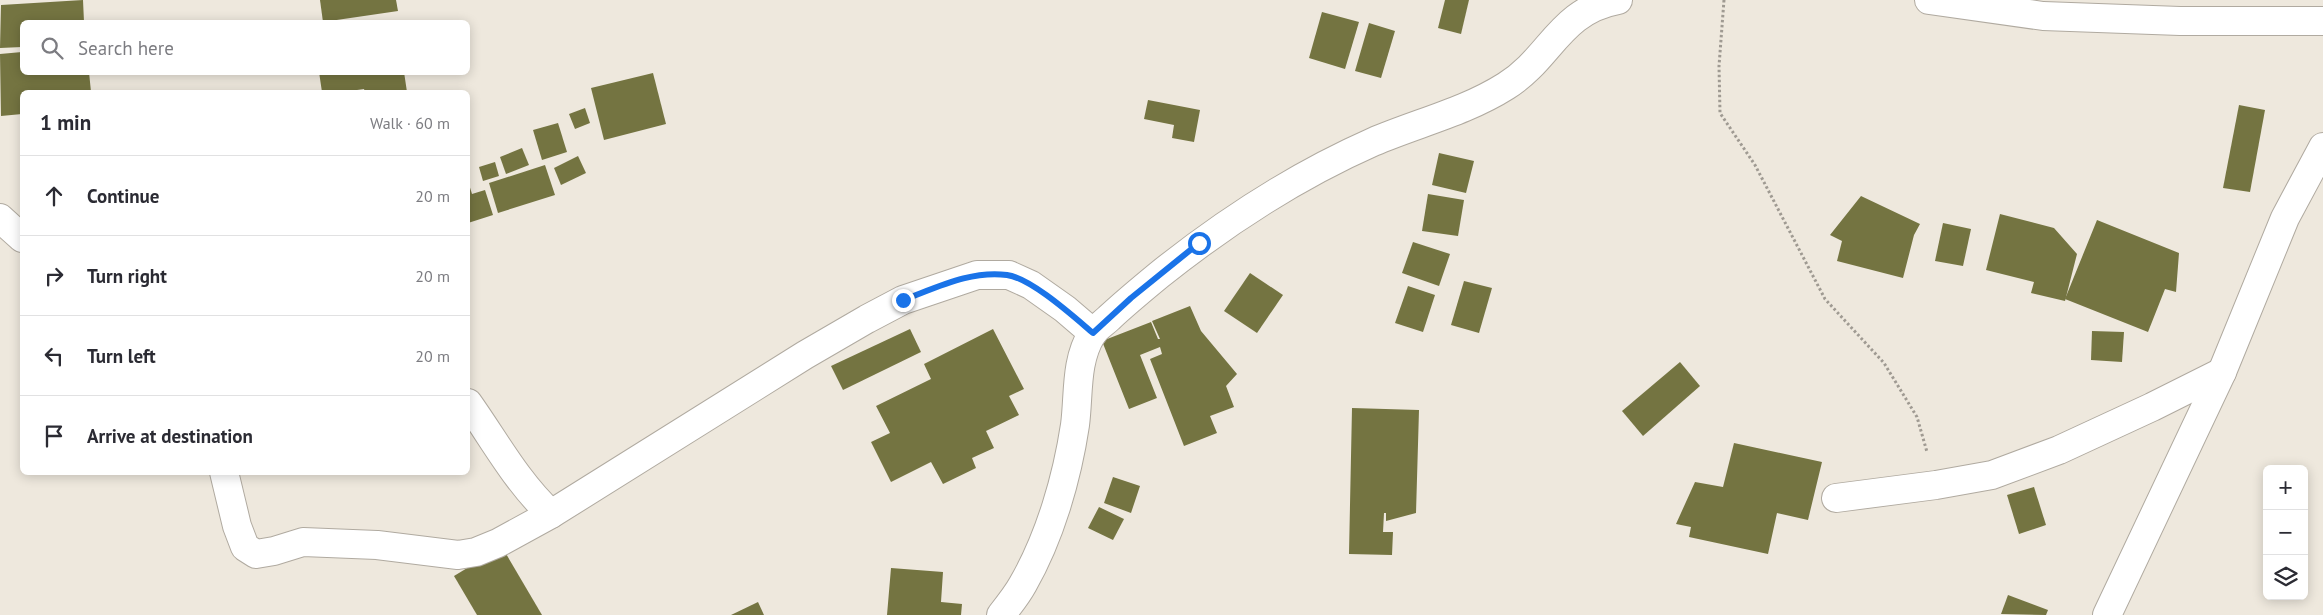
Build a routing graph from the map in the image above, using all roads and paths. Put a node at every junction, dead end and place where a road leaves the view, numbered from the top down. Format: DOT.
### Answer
graph roads {
  1 [pos="1618,0"];
  2 [pos="1724,0"];
  3 [pos="1929,0"];
  4 [pos="2040,8"];
  5 [pos="2275,10"];
  6 [pos="2323,21"];
  7 [pos="2323,147"];
  8 [pos="0,218"];
  9 [pos="20,236"];
  10 [pos="1093,333"];
  11 [pos="2222,372"];
  12 [pos="470,406"];
  13 [pos="225,475"];
  14 [pos="1936,485"];
  15 [pos="1836,498"];
  16 [pos="551,514"];
  17 [pos="1002,615"];
  18 [pos="2108,615"];
  1 -- 10 [label="street"];
  2 -- 14 [label="path"];
  3 -- 4 [label="street"];
  4 -- 5 [label="street"];
  5 -- 6 [label="street"];
  7 -- 11 [label="street"];
  8 -- 9 [label="street"];
  10 -- 16 [label="street"];
  10 -- 17 [label="street"];
  11 -- 14 [label="street"];
  11 -- 18 [label="street"];
  12 -- 16 [label="street"];
  13 -- 16 [label="street"];
  14 -- 15 [label="street"];
}
